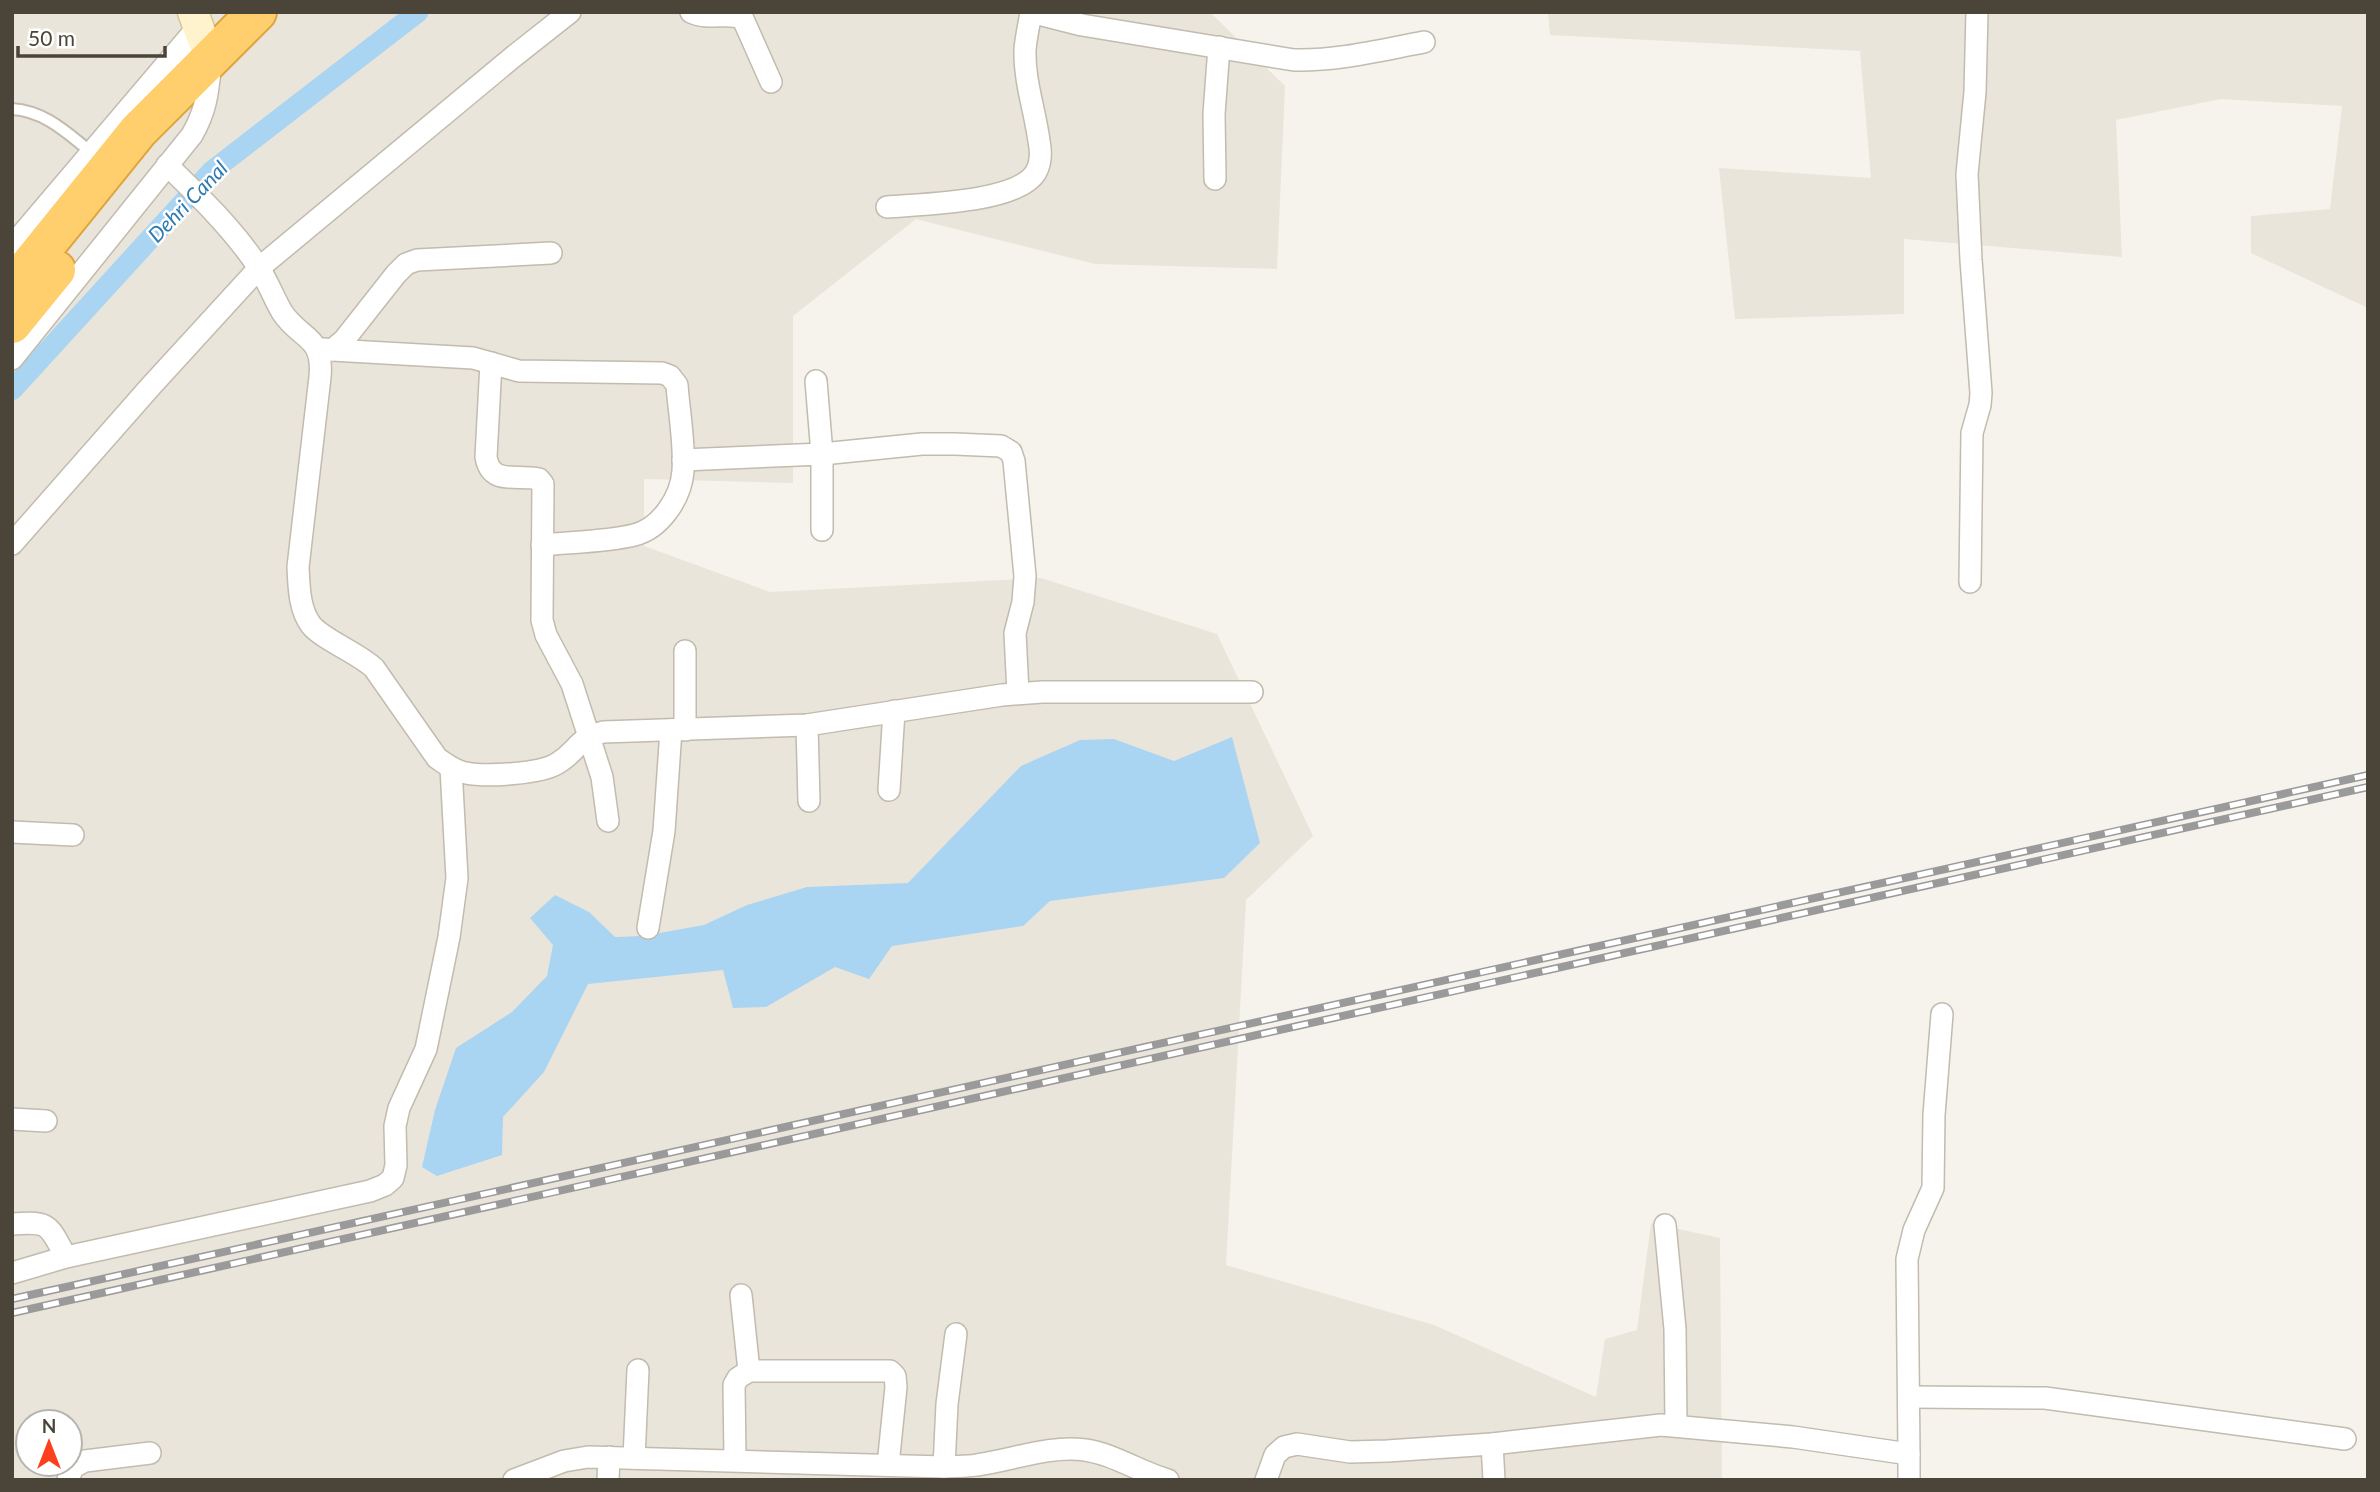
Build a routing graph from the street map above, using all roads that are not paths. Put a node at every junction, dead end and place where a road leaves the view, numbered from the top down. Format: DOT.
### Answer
graph roads {
  1 [pos="257,12"];
  2 [pos="570,12"];
  3 [pos="691,12"];
  4 [pos="1977,12"];
  5 [pos="1424,42"];
  6 [pos="204,44"];
  7 [pos="1219,47"];
  8 [pos="771,82"];
  9 [pos="12,109"];
  10 [pos="92,152"];
  11 [pos="161,154"];
  12 [pos="1215,179"];
  13 [pos="887,207"];
  14 [pos="12,246"];
  15 [pos="551,253"];
  16 [pos="259,268"];
  17 [pos="12,287"];
  18 [pos="12,324"];
  19 [pos="325,349"];
  20 [pos="12,359"];
  21 [pos="491,363"];
  22 [pos="816,381"];
  23 [pos="822,454"];
  24 [pos="683,460"];
  25 [pos="822,530"];
  26 [pos="12,544"];
  27 [pos="542,545"];
  28 [pos="1970,582"];
  29 [pos="685,651"];
  30 [pos="1252,692"];
  31 [pos="1018,694"];
  32 [pos="894,711"];
  33 [pos="807,725"];
  34 [pos="678,730"];
  35 [pos="589,736"];
  36 [pos="451,768"];
  37 [pos="889,790"];
  38 [pos="809,801"];
  39 [pos="608,821"];
  40 [pos="12,832"];
  41 [pos="73,835"];
  42 [pos="648,928"];
  43 [pos="1942,1014"];
  44 [pos="12,1118"];
  45 [pos="46,1121"];
  46 [pos="12,1224"];
  47 [pos="1665,1226"];
  48 [pos="66,1257"];
  49 [pos="12,1273"];
  50 [pos="741,1294"];
  51 [pos="956,1334"];
  52 [pos="638,1370"];
  53 [pos="749,1371"];
  54 [pos="1909,1397"];
  55 [pos="1676,1426"];
  56 [pos="2345,1438"];
  57 [pos="1492,1444"];
  58 [pos="150,1453"];
  59 [pos="1909,1454"];
  60 [pos="609,1457"];
  61 [pos="634,1458"];
  62 [pos="735,1460"];
  63 [pos="888,1465"];
  64 [pos="944,1467"];
  65 [pos="758,1470"];
  66 [pos="973,1473"];
  67 [pos="1128,1473"];
  68 [pos="68,1480"];
  69 [pos="514,1480"];
  70 [pos="608,1480"];
  71 [pos="1168,1480"];
  72 [pos="1266,1480"];
  73 [pos="1494,1480"];
  74 [pos="1909,1480"];
  1 -- 6 [label="highway"];
  2 -- 16 [label="street"];
  3 -- 8 [label="street"];
  4 -- 28 [label="street"];
  5 -- 7 [label="street"];
  6 -- 10 [label="street"];
  6 -- 11 [label="highway"];
  7 -- 12 [label="street"];
  7 -- 13 [label="street"];
  9 -- 10 [label="lane"];
  10 -- 14 [label="street"];
  11 -- 16 [label="street"];
  11 -- 17 [label="highway"];
  11 -- 18 [label="highway"];
  11 -- 20 [label="street"];
  15 -- 19 [label="street"];
  16 -- 19 [label="street"];
  16 -- 26 [label="street"];
  19 -- 21 [label="street"];
  19 -- 36 [label="street"];
  21 -- 24 [label="street"];
  21 -- 27 [label="street"];
  22 -- 23 [label="street"];
  23 -- 24 [label="street"];
  23 -- 25 [label="street"];
  23 -- 31 [label="street"];
  24 -- 27 [label="street"];
  27 -- 35 [label="street"];
  29 -- 34 [label="street"];
  30 -- 31 [label="street"];
  31 -- 32 [label="street"];
  32 -- 33 [label="street"];
  32 -- 37 [label="street"];
  33 -- 34 [label="street"];
  33 -- 38 [label="street"];
  34 -- 35 [label="street"];
  34 -- 42 [label="street"];
  35 -- 36 [label="street"];
  35 -- 39 [label="street"];
  36 -- 48 [label="street"];
  40 -- 41 [label="street"];
  43 -- 54 [label="street"];
  44 -- 45 [label="street"];
  46 -- 48 [label="street"];
  47 -- 55 [label="street"];
  48 -- 49 [label="street"];
  50 -- 53 [label="street"];
  51 -- 64 [label="street"];
  52 -- 61 [label="street"];
  53 -- 62 [label="street"];
  53 -- 63 [label="street"];
  54 -- 56 [label="street"];
  54 -- 59 [label="street"];
  55 -- 57 [label="street"];
  55 -- 59 [label="street"];
  57 -- 72 [label="street"];
  57 -- 73 [label="street"];
  58 -- 68 [label="street"];
  59 -- 74 [label="street"];
  60 -- 61 [label="street"];
  60 -- 69 [label="street"];
  60 -- 70 [label="street"];
  61 -- 62 [label="street"];
  62 -- 65 [label="street"];
  63 -- 64 [label="street"];
  63 -- 65 [label="street"];
  64 -- 66 [label="street"];
  66 -- 67 [label="street"];
  67 -- 71 [label="street"];
}
